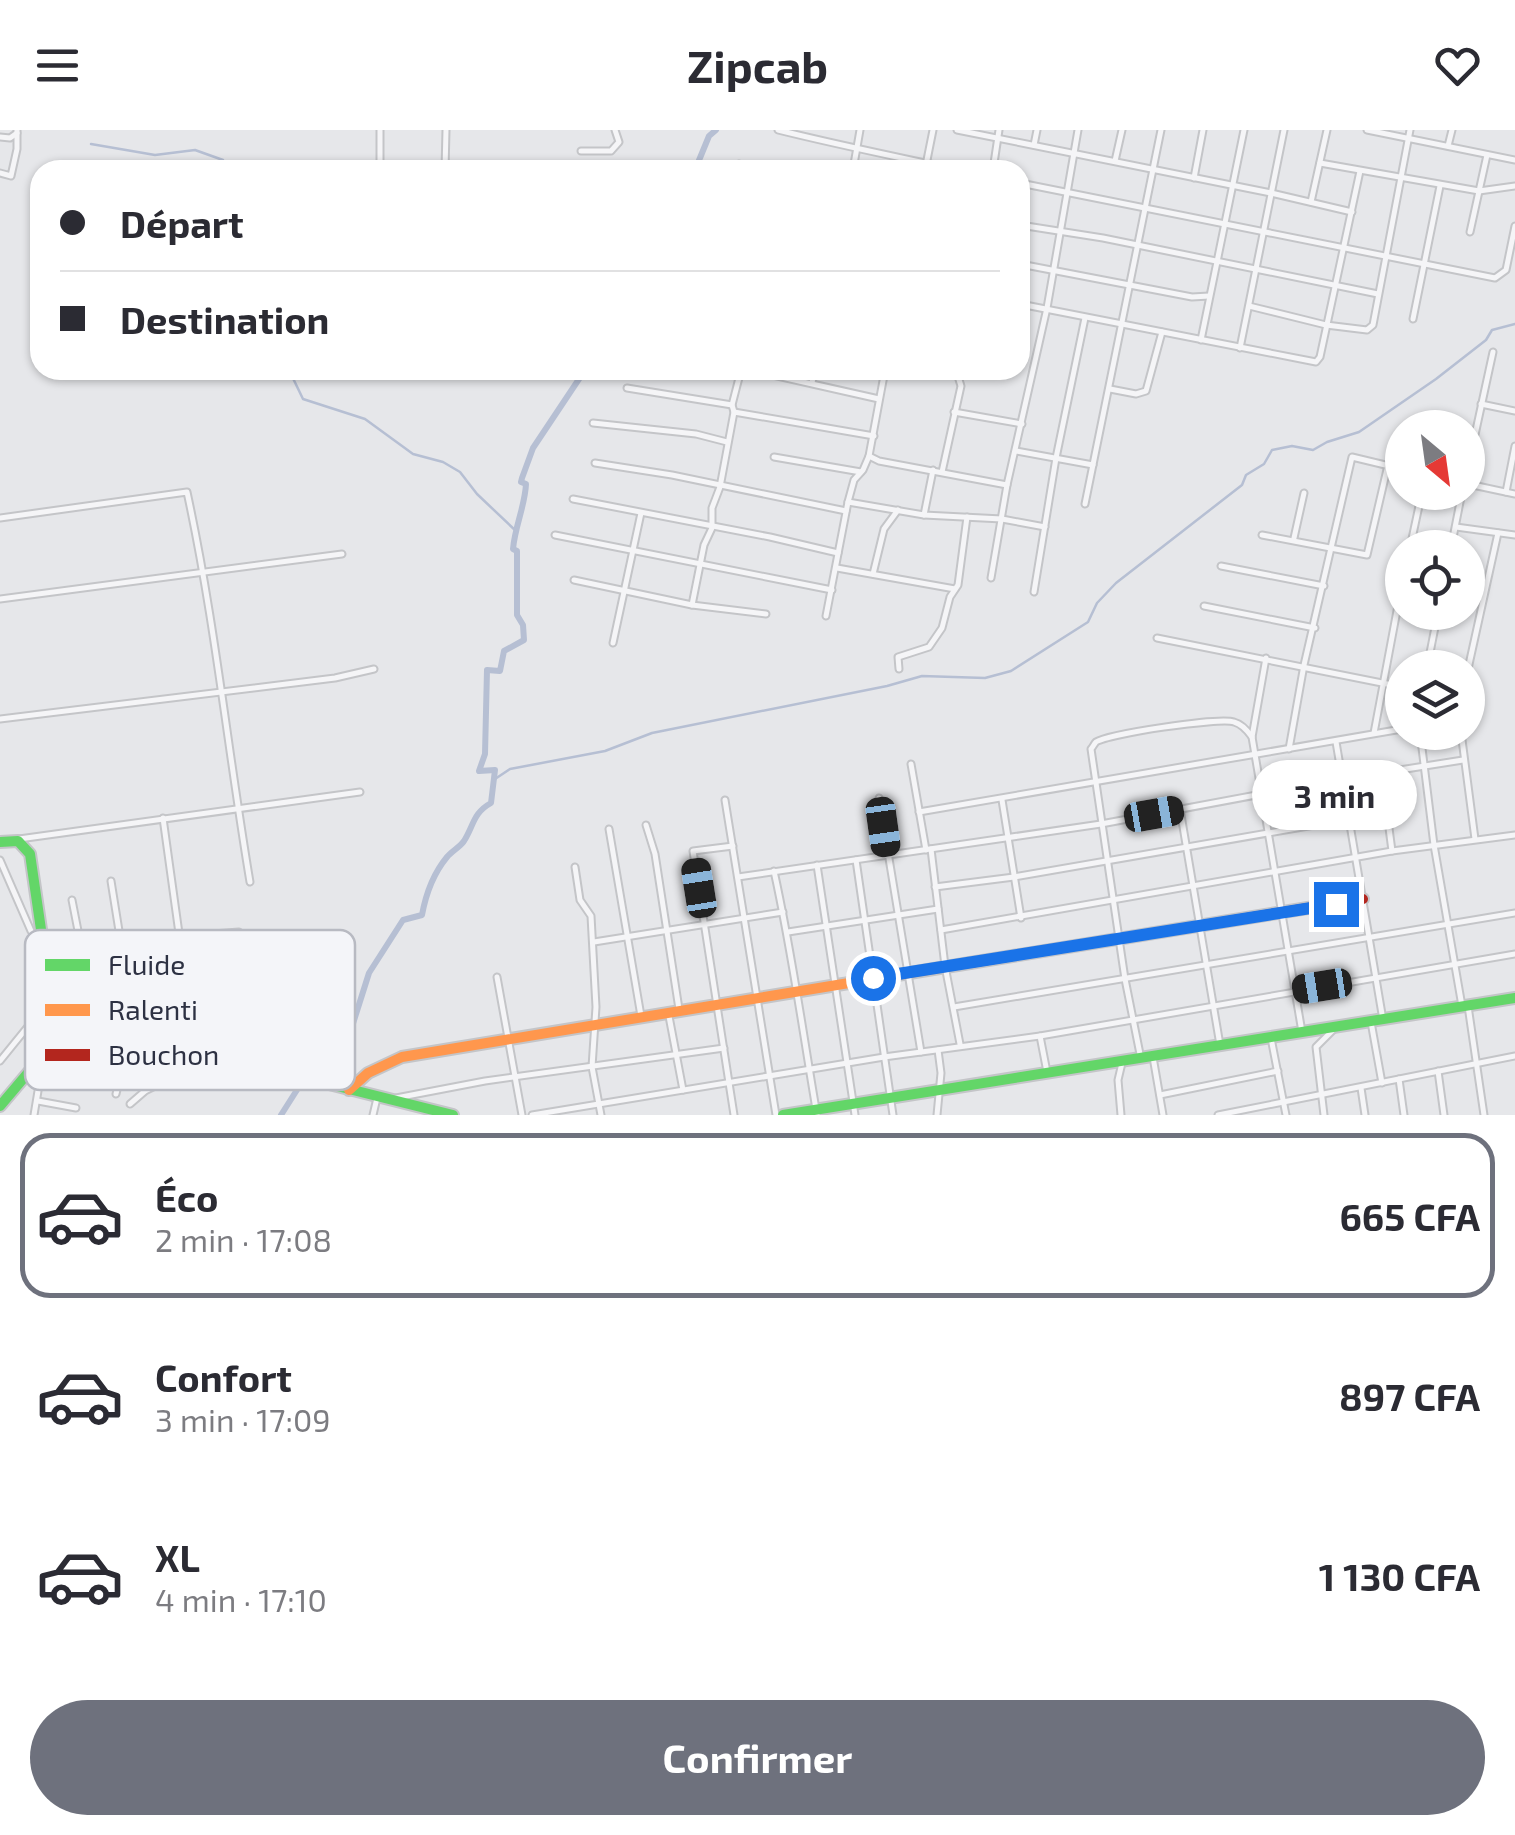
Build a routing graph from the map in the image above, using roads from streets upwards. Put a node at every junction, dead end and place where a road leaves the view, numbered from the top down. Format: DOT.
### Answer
graph roads {
  1 [pos="380,130"];
  2 [pos="446,130"];
  3 [pos="615,130"];
  4 [pos="778,130"];
  5 [pos="860,130"];
  6 [pos="933,130"];
  7 [pos="958,130"];
  8 [pos="999,130"];
  9 [pos="1037,130"];
  10 [pos="1078,130"];
  11 [pos="1122,130"];
  12 [pos="1161,130"];
  13 [pos="1204,130"];
  14 [pos="1244,130"];
  15 [pos="1284,130"];
  16 [pos="1327,130"];
  17 [pos="1367,130"];
  18 [pos="1452,130"];
  19 [pos="17,131"];
  20 [pos="1409,134"];
  21 [pos="0,137"];
  22 [pos="997,139"];
  23 [pos="1034,146"];
  24 [pos="1448,146"];
  25 [pos="856,150"];
  26 [pos="582,151"];
  27 [pos="1073,153"];
  28 [pos="1486,155"];
  29 [pos="380,160"];
  30 [pos="446,160"];
  31 [pos="854,160"];
  32 [pos="909,160"];
  33 [pos="926,160"];
  34 [pos="994,160"];
  35 [pos="1515,160"];
  36 [pos="1115,162"];
  37 [pos="1320,163"];
  38 [pos="1153,170"];
  39 [pos="1360,171"];
  40 [pos="0,174"];
  41 [pos="1194,178"];
  42 [pos="1400,178"];
  43 [pos="1030,185"];
  44 [pos="1233,186"];
  45 [pos="1440,186"];
  46 [pos="1515,186"];
  47 [pos="1478,191"];
  48 [pos="1066,193"];
  49 [pos="1271,193"];
  50 [pos="1312,202"];
  51 [pos="1147,207"];
  52 [pos="1352,212"];
  53 [pos="1225,224"];
  54 [pos="1515,226"];
  55 [pos="1030,227"];
  56 [pos="1470,232"];
  57 [pos="1060,233"];
  58 [pos="1264,233"];
  59 [pos="1514,236"];
  60 [pos="1140,246"];
  61 [pos="1344,250"];
  62 [pos="1385,256"];
  63 [pos="1216,263"];
  64 [pos="1423,264"];
  65 [pos="1030,266"];
  66 [pos="1054,270"];
  67 [pos="1257,271"];
  68 [pos="1131,286"];
  69 [pos="1336,287"];
  70 [pos="1378,294"];
  71 [pos="1210,296"];
  72 [pos="1030,305"];
  73 [pos="1249,306"];
  74 [pos="1047,308"];
  75 [pos="1085,318"];
  76 [pos="1413,318"];
  77 [pos="1123,323"];
  78 [pos="1326,325"];
  79 [pos="1162,332"];
  80 [pos="1202,340"];
  81 [pos="1240,348"];
  82 [pos="1493,352"];
  83 [pos="739,380"];
  84 [pos="798,380"];
  85 [pos="812,380"];
  86 [pos="883,380"];
  87 [pos="961,380"];
  88 [pos="812,383"];
  89 [pos="628,388"];
  90 [pos="1110,388"];
  91 [pos="879,399"];
  92 [pos="1481,404"];
  93 [pos="733,408"];
  94 [pos="1479,410"];
  95 [pos="1515,411"];
  96 [pos="954,412"];
  97 [pos="593,424"];
  98 [pos="1022,424"];
  99 [pos="874,436"];
  100 [pos="727,442"];
  101 [pos="1016,451"];
  102 [pos="1515,451"];
  103 [pos="774,457"];
  104 [pos="1056,458"];
  105 [pos="868,460"];
  106 [pos="595,463"];
  107 [pos="1385,464"];
  108 [pos="1094,465"];
  109 [pos="932,470"];
  110 [pos="861,472"];
  111 [pos="942,472"];
  112 [pos="1385,478"];
  113 [pos="1008,485"];
  114 [pos="720,487"];
  115 [pos="1485,488"];
  116 [pos="1304,492"];
  117 [pos="1506,492"];
  118 [pos="1515,494"];
  119 [pos="573,499"];
  120 [pos="848,502"];
  121 [pos="1085,504"];
  122 [pos="898,510"];
  123 [pos="1459,510"];
  124 [pos="846,511"];
  125 [pos="641,513"];
  126 [pos="924,516"];
  127 [pos="0,518"];
  128 [pos="967,518"];
  129 [pos="1002,519"];
  130 [pos="1045,526"];
  131 [pos="1456,527"];
  132 [pos="712,528"];
  133 [pos="1455,530"];
  134 [pos="1498,533"];
  135 [pos="555,534"];
  136 [pos="1262,535"];
  137 [pos="1515,536"];
  138 [pos="1294,540"];
  139 [pos="1333,548"];
  140 [pos="633,549"];
  141 [pos="838,553"];
  142 [pos="342,554"];
  143 [pos="702,562"];
  144 [pos="1221,566"];
  145 [pos="836,568"];
  146 [pos="205,573"];
  147 [pos="873,574"];
  148 [pos="991,578"];
  149 [pos="574,580"];
  150 [pos="1324,586"];
  151 [pos="625,589"];
  152 [pos="955,589"];
  153 [pos="832,590"];
  154 [pos="1034,592"];
  155 [pos="0,599"];
  156 [pos="692,605"];
  157 [pos="1204,606"];
  158 [pos="766,614"];
  159 [pos="826,616"];
  160 [pos="1315,628"];
  161 [pos="1393,630"];
  162 [pos="1157,638"];
  163 [pos="613,643"];
  164 [pos="1472,650"];
  165 [pos="1266,658"];
  166 [pos="1304,665"];
  167 [pos="899,669"];
  168 [pos="374,670"];
  169 [pos="1382,682"];
  170 [pos="1385,683"];
  171 [pos="221,690"];
  172 [pos="0,719"];
  173 [pos="1385,731"];
  174 [pos="1374,733"];
  175 [pos="1252,736"];
  176 [pos="1336,742"];
  177 [pos="1289,750"];
  178 [pos="1423,750"];
  179 [pos="1462,750"];
  180 [pos="1255,754"];
  181 [pos="1463,760"];
  182 [pos="911,764"];
  183 [pos="1426,767"];
  184 [pos="1382,774"];
  185 [pos="1342,779"];
  186 [pos="1095,784"];
  187 [pos="360,792"];
  188 [pos="1261,794"];
  189 [pos="879,798"];
  190 [pos="725,800"];
  191 [pos="1002,800"];
  192 [pos="238,808"];
  193 [pos="1180,809"];
  194 [pos="919,812"];
  195 [pos="163,818"];
  196 [pos="1349,819"];
  197 [pos="1101,824"];
  198 [pos="646,825"];
  199 [pos="609,829"];
  200 [pos="1268,832"];
  201 [pos="1515,835"];
  202 [pos="1008,838"];
  203 [pos="19,839"];
  204 [pos="1475,840"];
  205 [pos="0,842"];
  206 [pos="1187,845"];
  207 [pos="1434,845"];
  208 [pos="734,846"];
  209 [pos="928,850"];
  210 [pos="1392,851"];
  211 [pos="887,856"];
  212 [pos="1356,858"];
  213 [pos="0,860"];
  214 [pos="856,860"];
  215 [pos="1106,860"];
  216 [pos="817,865"];
  217 [pos="575,867"];
  218 [pos="774,872"];
  219 [pos="1275,873"];
  220 [pos="738,877"];
  221 [pos="1014,878"];
  222 [pos="111,881"];
  223 [pos="250,882"];
  224 [pos="1195,886"];
  225 [pos="936,887"];
  226 [pos="1112,899"];
  227 [pos="1363,899"];
  228 [pos="72,900"];
  229 [pos="938,908"];
  230 [pos="783,912"];
  231 [pos="900,914"];
  232 [pos="1282,914"];
  233 [pos="1515,914"];
  234 [pos="1021,918"];
  235 [pos="745,919"];
  236 [pos="866,920"];
  237 [pos="1448,925"];
  238 [pos="705,926"];
  239 [pos="827,926"];
  240 [pos="1202,926"];
  241 [pos="30,930"];
  242 [pos="39,930"];
  243 [pos="77,930"];
  244 [pos="118,930"];
  245 [pos="178,930"];
  246 [pos="941,930"];
  247 [pos="788,932"];
  248 [pos="667,933"];
  249 [pos="628,938"];
  250 [pos="1370,938"];
  251 [pos="1120,941"];
  252 [pos="593,942"];
  253 [pos="1288,952"];
  254 [pos="1515,954"];
  255 [pos="1454,964"];
  256 [pos="945,966"];
  257 [pos="1208,966"];
  258 [pos="909,972"];
  259 [pos="497,977"];
  260 [pos="1376,977"];
  261 [pos="873,978"];
  262 [pos="1125,980"];
  263 [pos="834,983"];
  264 [pos="794,990"];
  265 [pos="1295,990"];
  266 [pos="757,997"];
  267 [pos="1515,998"];
  268 [pos="718,1003"];
  269 [pos="1215,1004"];
  270 [pos="954,1006"];
  271 [pos="1465,1006"];
  272 [pos="674,1010"];
  273 [pos="641,1016"];
  274 [pos="1132,1019"];
  275 [pos="1377,1021"];
  276 [pos="594,1026"];
  277 [pos="1335,1028"];
  278 [pos="25,1031"];
  279 [pos="1302,1032"];
  280 [pos="1040,1036"];
  281 [pos="1271,1038"];
  282 [pos="507,1040"];
  283 [pos="960,1045"];
  284 [pos="1220,1045"];
  285 [pos="724,1048"];
  286 [pos="938,1050"];
  287 [pos="921,1052"];
  288 [pos="676,1054"];
  289 [pos="1515,1056"];
  290 [pos="884,1057"];
  291 [pos="1147,1058"];
  292 [pos="0,1062"];
  293 [pos="848,1063"];
  294 [pos="1122,1063"];
  295 [pos="1477,1064"];
  296 [pos="592,1066"];
  297 [pos="808,1070"];
  298 [pos="1278,1071"];
  299 [pos="1438,1071"];
  300 [pos="1047,1072"];
  301 [pos="770,1076"];
  302 [pos="514,1078"];
  303 [pos="1399,1078"];
  304 [pos="25,1080"];
  305 [pos="730,1083"];
  306 [pos="1382,1083"];
  307 [pos="355,1084"];
  308 [pos="940,1088"];
  309 [pos="1361,1088"];
  310 [pos="40,1090"];
  311 [pos="117,1090"];
  312 [pos="148,1090"];
  313 [pos="348,1090"];
  314 [pos="683,1090"];
  315 [pos="116,1094"];
  316 [pos="1160,1095"];
  317 [pos="890,1096"];
  318 [pos="1322,1097"];
  319 [pos="381,1099"];
  320 [pos="38,1102"];
  321 [pos="130,1104"];
  322 [pos="598,1104"];
  323 [pos="1285,1104"];
  324 [pos="0,1106"];
  325 [pos="76,1108"];
  326 [pos="854,1109"];
  327 [pos="817,1112"];
  328 [pos="1246,1113"];
  329 [pos="34,1115"];
  330 [pos="373,1115"];
  331 [pos="453,1115"];
  332 [pos="522,1115"];
  333 [pos="532,1115"];
  334 [pos="601,1115"];
  335 [pos="734,1115"];
  336 [pos="780,1115"];
  337 [pos="894,1115"];
  338 [pos="937,1115"];
  339 [pos="1121,1115"];
  340 [pos="1164,1115"];
  341 [pos="1218,1115"];
  342 [pos="1286,1115"];
  343 [pos="1324,1115"];
  344 [pos="1365,1115"];
  345 [pos="1404,1115"];
  346 [pos="1444,1115"];
  347 [pos="1484,1115"];
  1 -- 29 [label="street"];
  2 -- 30 [label="street"];
  3 -- 26 [label="street"];
  4 -- 25 [label="street"];
  5 -- 25 [label="street"];
  6 -- 33 [label="street"];
  7 -- 22 [label="street"];
  8 -- 22 [label="street"];
  9 -- 23 [label="street"];
  10 -- 27 [label="street"];
  11 -- 36 [label="street"];
  12 -- 38 [label="street"];
  13 -- 41 [label="street"];
  14 -- 44 [label="street"];
  15 -- 49 [label="street"];
  16 -- 37 [label="street"];
  17 -- 20 [label="street"];
  18 -- 24 [label="street"];
  19 -- 21 [label="street"];
  19 -- 40 [label="street"];
  20 -- 24 [label="street"];
  20 -- 42 [label="street"];
  22 -- 23 [label="street"];
  22 -- 34 [label="street"];
  23 -- 27 [label="street"];
  24 -- 28 [label="street"];
  25 -- 31 [label="street"];
  25 -- 32 [label="street"];
  27 -- 36 [label="street"];
  27 -- 48 [label="street"];
  28 -- 35 [label="street"];
  28 -- 47 [label="street"];
  36 -- 38 [label="street"];
  37 -- 39 [label="street"];
  37 -- 50 [label="street"];
  38 -- 41 [label="street"];
  38 -- 51 [label="street"];
  39 -- 42 [label="street"];
  39 -- 52 [label="street"];
  41 -- 44 [label="street"];
  42 -- 45 [label="street"];
  42 -- 62 [label="street"];
  43 -- 48 [label="street"];
  44 -- 49 [label="street"];
  44 -- 53 [label="street"];
  45 -- 47 [label="street"];
  45 -- 64 [label="street"];
  46 -- 47 [label="street"];
  47 -- 56 [label="street"];
  48 -- 51 [label="street"];
  48 -- 57 [label="street"];
  49 -- 50 [label="street"];
  49 -- 58 [label="street"];
  50 -- 52 [label="street"];
  51 -- 53 [label="street"];
  51 -- 60 [label="street"];
  52 -- 61 [label="street"];
  53 -- 58 [label="street"];
  53 -- 63 [label="street"];
  54 -- 59 [label="street"];
  55 -- 57 [label="street"];
  57 -- 60 [label="street"];
  57 -- 66 [label="street"];
  58 -- 61 [label="street"];
  58 -- 67 [label="street"];
  59 -- 64 [label="street"];
  60 -- 63 [label="street"];
  60 -- 68 [label="street"];
  61 -- 62 [label="street"];
  61 -- 69 [label="street"];
  62 -- 64 [label="street"];
  62 -- 70 [label="street"];
  63 -- 67 [label="street"];
  63 -- 71 [label="street"];
  64 -- 76 [label="street"];
  65 -- 66 [label="street"];
  66 -- 68 [label="street"];
  66 -- 74 [label="street"];
  67 -- 69 [label="street"];
  67 -- 73 [label="street"];
  68 -- 71 [label="street"];
  68 -- 77 [label="street"];
  69 -- 70 [label="street"];
  69 -- 78 [label="street"];
  70 -- 78 [label="street"];
  71 -- 80 [label="street"];
  72 -- 74 [label="street"];
  73 -- 78 [label="street"];
  73 -- 81 [label="street"];
  74 -- 75 [label="street"];
  74 -- 98 [label="street"];
  75 -- 77 [label="street"];
  75 -- 104 [label="street"];
  77 -- 79 [label="street"];
  77 -- 90 [label="street"];
  78 -- 81 [label="street"];
  79 -- 80 [label="street"];
  79 -- 90 [label="street"];
  80 -- 81 [label="street"];
  82 -- 92 [label="street"];
  83 -- 93 [label="street"];
  84 -- 88 [label="street"];
  85 -- 88 [label="street"];
  86 -- 91 [label="street"];
  87 -- 96 [label="street"];
  88 -- 91 [label="street"];
  89 -- 93 [label="street"];
  90 -- 108 [label="street"];
  91 -- 99 [label="street"];
  92 -- 94 [label="street"];
  92 -- 95 [label="street"];
  93 -- 99 [label="street"];
  93 -- 100 [label="street"];
  96 -- 98 [label="street"];
  96 -- 111 [label="street"];
  97 -- 100 [label="street"];
  98 -- 101 [label="street"];
  99 -- 105 [label="street"];
  100 -- 114 [label="street"];
  101 -- 104 [label="street"];
  101 -- 113 [label="street"];
  102 -- 117 [label="street"];
  103 -- 110 [label="street"];
  104 -- 108 [label="street"];
  104 -- 130 [label="street"];
  105 -- 109 [label="street"];
  105 -- 110 [label="street"];
  106 -- 114 [label="street"];
  107 -- 139 [label="street"];
  108 -- 121 [label="street"];
  109 -- 111 [label="street"];
  109 -- 126 [label="street"];
  110 -- 120 [label="street"];
  111 -- 113 [label="street"];
  112 -- 139 [label="street"];
  113 -- 129 [label="street"];
  114 -- 124 [label="street"];
  114 -- 132 [label="street"];
  115 -- 117 [label="street"];
  116 -- 138 [label="street"];
  117 -- 118 [label="street"];
  119 -- 125 [label="street"];
  120 -- 122 [label="street"];
  120 -- 124 [label="street"];
  122 -- 126 [label="street"];
  122 -- 147 [label="street"];
  123 -- 131 [label="street"];
  124 -- 141 [label="street"];
  125 -- 132 [label="street"];
  125 -- 140 [label="street"];
  126 -- 128 [label="street"];
  127 -- 146 [label="street"];
  128 -- 129 [label="street"];
  128 -- 152 [label="street"];
  129 -- 130 [label="street"];
  129 -- 148 [label="street"];
  130 -- 154 [label="street"];
  131 -- 133 [label="street"];
  131 -- 134 [label="street"];
  132 -- 141 [label="street"];
  132 -- 143 [label="street"];
  134 -- 137 [label="street"];
  134 -- 164 [label="street"];
  135 -- 140 [label="street"];
  136 -- 138 [label="street"];
  138 -- 139 [label="street"];
  139 -- 150 [label="street"];
  140 -- 143 [label="street"];
  140 -- 151 [label="street"];
  141 -- 145 [label="street"];
  142 -- 146 [label="street"];
  143 -- 153 [label="street"];
  143 -- 156 [label="street"];
  144 -- 150 [label="street"];
  145 -- 147 [label="street"];
  145 -- 153 [label="street"];
  146 -- 155 [label="street"];
  146 -- 171 [label="street"];
  147 -- 152 [label="street"];
  149 -- 151 [label="street"];
  150 -- 160 [label="street"];
  151 -- 156 [label="street"];
  151 -- 163 [label="street"];
  152 -- 167 [label="street"];
  153 -- 159 [label="street"];
  156 -- 158 [label="street"];
  157 -- 160 [label="street"];
  160 -- 166 [label="street"];
  161 -- 169 [label="street"];
  162 -- 165 [label="street"];
  165 -- 166 [label="street"];
  165 -- 175 [label="street"];
  166 -- 169 [label="street"];
  166 -- 177 [label="street"];
  168 -- 171 [label="street"];
  169 -- 170 [label="street"];
  169 -- 174 [label="street"];
  171 -- 172 [label="street"];
  171 -- 192 [label="street"];
  173 -- 174 [label="street"];
  174 -- 176 [label="street"];
  175 -- 180 [label="street"];
  175 -- 186 [label="street"];
  176 -- 177 [label="street"];
  176 -- 185 [label="street"];
  177 -- 180 [label="street"];
  178 -- 183 [label="street"];
  179 -- 181 [label="street"];
  180 -- 186 [label="street"];
  180 -- 188 [label="street"];
  181 -- 183 [label="street"];
  181 -- 204 [label="street"];
  182 -- 194 [label="street"];
  183 -- 184 [label="street"];
  183 -- 207 [label="street"];
  184 -- 185 [label="street"];
  184 -- 210 [label="street"];
  185 -- 188 [label="street"];
  185 -- 196 [label="street"];
  186 -- 191 [label="street"];
  186 -- 197 [label="street"];
  187 -- 192 [label="street"];
  188 -- 193 [label="street"];
  188 -- 200 [label="street"];
  189 -- 211 [label="street"];
  190 -- 208 [label="street"];
  191 -- 194 [label="street"];
  191 -- 202 [label="street"];
  192 -- 195 [label="street"];
  192 -- 223 [label="street"];
  193 -- 197 [label="street"];
  193 -- 206 [label="street"];
  194 -- 209 [label="street"];
  195 -- 203 [label="street"];
  195 -- 245 [label="street"];
  196 -- 200 [label="street"];
  196 -- 212 [label="street"];
  197 -- 202 [label="street"];
  197 -- 215 [label="street"];
  198 -- 248 [label="street"];
  199 -- 249 [label="street"];
  200 -- 206 [label="street"];
  200 -- 219 [label="street"];
  201 -- 204 [label="street"];
  202 -- 209 [label="street"];
  202 -- 221 [label="street"];
  203 -- 205 [label="street"];
  203 -- 242 [label="street"];
  204 -- 207 [label="street"];
  206 -- 215 [label="street"];
  206 -- 224 [label="street"];
  207 -- 210 [label="street"];
  207 -- 237 [label="street"];
  208 -- 220 [label="street"];
  208 -- 238 [label="street"];
  209 -- 211 [label="street"];
  209 -- 225 [label="street"];
  210 -- 212 [label="street"];
  211 -- 214 [label="street"];
  211 -- 231 [label="street"];
  212 -- 219 [label="street"];
  212 -- 227 [label="street"];
  213 -- 241 [label="street"];
  214 -- 216 [label="street"];
  214 -- 236 [label="street"];
  215 -- 221 [label="street"];
  215 -- 226 [label="street"];
  216 -- 218 [label="street"];
  216 -- 239 [label="street"];
  217 -- 252 [label="street"];
  218 -- 220 [label="street"];
  218 -- 230 [label="street"];
  219 -- 224 [label="street"];
  219 -- 232 [label="street"];
  220 -- 235 [label="street"];
  221 -- 225 [label="street"];
  221 -- 234 [label="street"];
  222 -- 244 [label="street"];
  224 -- 226 [label="street"];
  224 -- 240 [label="street"];
  225 -- 229 [label="street"];
  226 -- 234 [label="street"];
  226 -- 251 [label="street"];
  227 -- 232 [label="street"];
  227 -- 250 [label="street"];
  228 -- 243 [label="street"];
  229 -- 231 [label="street"];
  229 -- 246 [label="street"];
  230 -- 235 [label="street"];
  230 -- 247 [label="street"];
  231 -- 236 [label="street"];
  231 -- 258 [label="street"];
  232 -- 240 [label="street"];
  232 -- 253 [label="street"];
  233 -- 237 [label="street"];
  234 -- 246 [label="street"];
  235 -- 238 [label="street"];
  235 -- 266 [label="street"];
  236 -- 239 [label="street"];
  236 -- 261 [label="street"];
  237 -- 250 [label="street"];
  237 -- 255 [label="street"];
  238 -- 248 [label="street"];
  238 -- 268 [label="street"];
  239 -- 247 [label="street"];
  239 -- 263 [label="street"];
  240 -- 251 [label="street"];
  240 -- 257 [label="street"];
  246 -- 256 [label="street"];
  247 -- 264 [label="street"];
  248 -- 249 [label="street"];
  248 -- 272 [label="street"];
  249 -- 252 [label="street"];
  249 -- 273 [label="street"];
  250 -- 253 [label="street"];
  250 -- 260 [label="street"];
  251 -- 256 [label="street"];
  251 -- 262 [label="street"];
  252 -- 276 [label="street"];
  253 -- 257 [label="street"];
  253 -- 265 [label="street"];
  254 -- 255 [label="street"];
  255 -- 260 [label="street"];
  255 -- 271 [label="street"];
  256 -- 258 [label="street"];
  256 -- 270 [label="street"];
  257 -- 262 [label="street"];
  257 -- 269 [label="street"];
  258 -- 261 [label="street"];
  258 -- 287 [label="street"];
  259 -- 282 [label="street"];
  260 -- 265 [label="street"];
  260 -- 275 [label="street"];
  261 -- 263 [label="street"];
  261 -- 290 [label="street"];
  262 -- 270 [label="street"];
  262 -- 274 [label="street"];
  263 -- 264 [label="street"];
  263 -- 293 [label="street"];
  264 -- 266 [label="street"];
  264 -- 297 [label="street"];
  265 -- 269 [label="street"];
  265 -- 279 [label="street"];
  266 -- 268 [label="street"];
  266 -- 301 [label="street"];
  267 -- 271 [label="street"];
  268 -- 272 [label="street"];
  268 -- 285 [label="street"];
  269 -- 274 [label="street"];
  269 -- 284 [label="street"];
  270 -- 283 [label="street"];
  271 -- 275 [label="street"];
  271 -- 295 [label="street"];
  272 -- 273 [label="street"];
  272 -- 288 [label="street"];
  273 -- 276 [label="street"];
  274 -- 280 [label="street"];
  274 -- 291 [label="street"];
  275 -- 277 [label="street"];
  275 -- 306 [label="street"];
  276 -- 282 [label="street"];
  276 -- 296 [label="street"];
  277 -- 279 [label="street"];
  277 -- 318 [label="street"];
  278 -- 292 [label="street"];
  279 -- 281 [label="street"];
  280 -- 283 [label="street"];
  280 -- 300 [label="street"];
  281 -- 284 [label="street"];
  281 -- 298 [label="street"];
  282 -- 302 [label="street"];
  282 -- 307 [label="street"];
  283 -- 286 [label="street"];
  284 -- 291 [label="street"];
  285 -- 288 [label="street"];
  285 -- 305 [label="street"];
  286 -- 287 [label="street"];
  286 -- 308 [label="street"];
  287 -- 290 [label="street"];
  288 -- 296 [label="street"];
  288 -- 314 [label="street"];
  289 -- 295 [label="street"];
  290 -- 293 [label="street"];
  290 -- 317 [label="street"];
  291 -- 294 [label="street"];
  291 -- 316 [label="street"];
  293 -- 297 [label="street"];
  293 -- 326 [label="street"];
  294 -- 300 [label="street"];
  294 -- 339 [label="street"];
  295 -- 299 [label="street"];
  295 -- 347 [label="street"];
  296 -- 302 [label="street"];
  296 -- 322 [label="street"];
  297 -- 301 [label="street"];
  297 -- 327 [label="street"];
  298 -- 316 [label="street"];
  298 -- 323 [label="street"];
  299 -- 303 [label="street"];
  299 -- 346 [label="street"];
  300 -- 308 [label="street"];
  301 -- 305 [label="street"];
  301 -- 336 [label="street"];
  302 -- 319 [label="street"];
  302 -- 332 [label="street"];
  303 -- 306 [label="street"];
  303 -- 345 [label="street"];
  304 -- 324 [label="street"];
  305 -- 314 [label="street"];
  305 -- 335 [label="street"];
  306 -- 309 [label="street"];
  308 -- 317 [label="street"];
  308 -- 338 [label="street"];
  309 -- 318 [label="street"];
  309 -- 344 [label="street"];
  310 -- 320 [label="street"];
  311 -- 315 [label="street"];
  312 -- 321 [label="street"];
  313 -- 319 [label="street"];
  314 -- 322 [label="street"];
  316 -- 340 [label="street"];
  317 -- 326 [label="street"];
  317 -- 337 [label="street"];
  318 -- 323 [label="street"];
  318 -- 343 [label="street"];
  319 -- 330 [label="street"];
  319 -- 331 [label="street"];
  320 -- 325 [label="street"];
  320 -- 329 [label="street"];
  322 -- 333 [label="street"];
  322 -- 334 [label="street"];
  323 -- 328 [label="street"];
  323 -- 342 [label="street"];
  326 -- 327 [label="street"];
  327 -- 336 [label="street"];
  328 -- 341 [label="street"];
}
